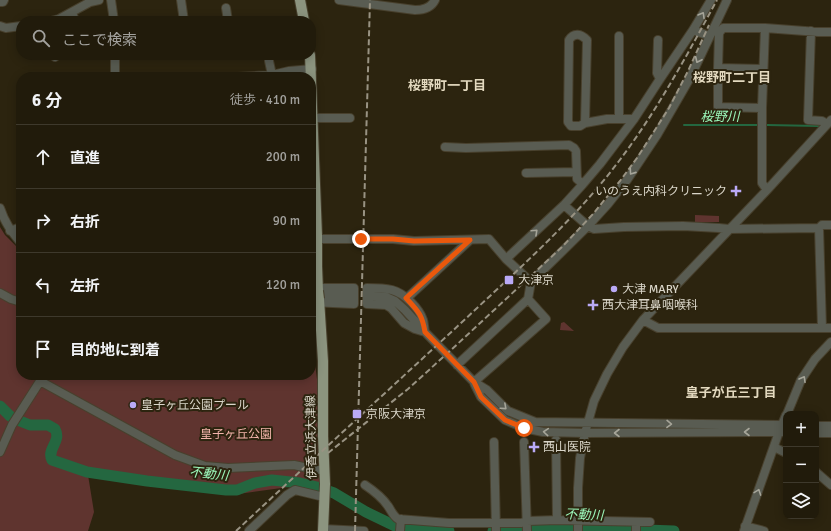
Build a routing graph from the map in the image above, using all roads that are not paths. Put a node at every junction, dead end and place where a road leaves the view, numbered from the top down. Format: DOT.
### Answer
graph roads {
  1 [pos="4,0"];
  2 [pos="100,0"];
  3 [pos="111,0"];
  4 [pos="181,0"];
  5 [pos="300,0"];
  6 [pos="339,0"];
  7 [pos="435,0"];
  8 [pos="711,0"];
  9 [pos="727,0"];
  10 [pos="0,2"];
  11 [pos="226,8"];
  12 [pos="72,12"];
  13 [pos="66,16"];
  14 [pos="73,16"];
  15 [pos="113,16"];
  16 [pos="183,16"];
  17 [pos="227,16"];
  18 [pos="303,16"];
  19 [pos="0,26"];
  20 [pos="16,27"];
  21 [pos="765,28"];
  22 [pos="693,30"];
  23 [pos="811,31"];
  24 [pos="831,32"];
  25 [pos="714,33"];
  26 [pos="619,36"];
  27 [pos="658,40"];
  28 [pos="115,60"];
  29 [pos="269,60"];
  30 [pos="311,60"];
  31 [pos="718,68"];
  32 [pos="312,69"];
  33 [pos="763,69"];
  34 [pos="115,72"];
  35 [pos="271,72"];
  36 [pos="285,72"];
  37 [pos="312,72"];
  38 [pos="660,79"];
  39 [pos="762,108"];
  40 [pos="316,118"];
  41 [pos="350,118"];
  42 [pos="619,118"];
  43 [pos="634,119"];
  44 [pos="829,122"];
  45 [pos="585,123"];
  46 [pos="445,147"];
  47 [pos="576,172"];
  48 [pos="526,173"];
  49 [pos="583,184"];
  50 [pos="767,190"];
  51 [pos="564,205"];
  52 [pos="0,208"];
  53 [pos="831,225"];
  54 [pos="588,226"];
  55 [pos="819,228"];
  56 [pos="16,229"];
  57 [pos="729,229"];
  58 [pos="10,231"];
  59 [pos="16,238"];
  60 [pos="316,239"];
  61 [pos="470,240"];
  62 [pos="506,259"];
  63 [pos="316,266"];
  64 [pos="531,282"];
  65 [pos="0,293"];
  66 [pos="317,295"];
  67 [pos="351,296"];
  68 [pos="369,296"];
  69 [pos="406,298"];
  70 [pos="528,299"];
  71 [pos="16,300"];
  72 [pos="642,320"];
  73 [pos="827,328"];
  74 [pos="425,332"];
  75 [pos="831,342"];
  76 [pos="457,365"];
  77 [pos="41,380"];
  78 [pos="45,380"];
  79 [pos="474,382"];
  80 [pos="788,411"];
  81 [pos="588,423"];
  82 [pos="819,426"];
  83 [pos="831,426"];
  84 [pos="783,429"];
  85 [pos="585,433"];
  86 [pos="819,433"];
  87 [pos="831,433"];
  88 [pos="556,440"];
  89 [pos="494,442"];
  90 [pos="524,442"];
  91 [pos="774,447"];
  92 [pos="0,452"];
  93 [pos="783,452"];
  94 [pos="324,470"];
  95 [pos="819,475"];
  96 [pos="831,485"];
  97 [pos="366,486"];
  98 [pos="324,496"];
  99 [pos="401,519"];
  100 [pos="557,520"];
  101 [pos="578,520"];
  102 [pos="527,521"];
  103 [pos="636,522"];
  104 [pos="650,522"];
  105 [pos="448,526"];
  106 [pos="496,526"];
  107 [pos="745,529"];
  108 [pos="323,530"];
  109 [pos="249,531"];
  110 [pos="364,531"];
  111 [pos="400,531"];
  112 [pos="528,531"];
  113 [pos="578,531"];
  114 [pos="636,531"];
  115 [pos="764,531"];
  1 -- 10 [label="street"];
  2 -- 12 [label="street"];
  3 -- 15 [label="street"];
  4 -- 16 [label="street"];
  5 -- 18 [label="main road"];
  6 -- 7 [label="street"];
  22 -- 8 [label="street, one-way"];
  9 -- 25 [label="street"];
  11 -- 17 [label="street"];
  12 -- 13 [label="street"];
  12 -- 14 [label="street"];
  19 -- 20 [label="street"];
  21 -- 23 [label="street"];
  21 -- 25 [label="street"];
  21 -- 33 [label="street"];
  22 -- 25 [label="street"];
  22 -- 38 [label="street"];
  23 -- 24 [label="street"];
  23 -- 44 [label="street"];
  25 -- 31 [label="street"];
  25 -- 54 [label="street, one-way"];
  26 -- 42 [label="street"];
  27 -- 38 [label="street"];
  28 -- 34 [label="street"];
  29 -- 35 [label="street"];
  30 -- 32 [label="main road, 伊香立浜大津線"];
  31 -- 33 [label="street"];
  31 -- 39 [label="street"];
  32 -- 36 [label="street"];
  32 -- 37 [label="main road, 伊香立浜大津線"];
  33 -- 39 [label="street"];
  38 -- 43 [label="street"];
  39 -- 50 [label="street"];
  40 -- 41 [label="street"];
  42 -- 43 [label="street"];
  42 -- 45 [label="street"];
  43 -- 49 [label="street"];
  44 -- 50 [label="street"];
  45 -- 45 [label="street"];
  46 -- 47 [label="street"];
  47 -- 48 [label="street"];
  47 -- 49 [label="street"];
  49 -- 51 [label="street"];
  50 -- 57 [label="street"];
  51 -- 54 [label="street"];
  62 -- 51 [label="street, one-way"];
  52 -- 58 [label="street"];
  53 -- 55 [label="street"];
  54 -- 57 [label="street"];
  54 -- 64 [label="street"];
  55 -- 57 [label="street"];
  55 -- 73 [label="street"];
  56 -- 58 [label="street"];
  57 -- 72 [label="street"];
  58 -- 59 [label="street"];
  60 -- 61 [label="street"];
  61 -- 62 [label="street"];
  61 -- 69 [label="street"];
  62 -- 64 [label="street"];
  63 -- 66 [label="main road, 伊香立浜大津線"];
  64 -- 70 [label="street"];
  65 -- 71 [label="street"];
  66 -- 67 [label="street"];
  66 -- 94 [label="main road, 伊香立浜大津線"];
  68 -- 74 [label="street"];
  69 -- 74 [label="street"];
  69 -- 74 [label="street"];
  70 -- 76 [label="street"];
  70 -- 79 [label="street"];
  72 -- 73 [label="street"];
  72 -- 81 [label="street"];
  74 -- 76 [label="street"];
  80 -- 75 [label="street, one-way"];
  76 -- 79 [label="street"];
  77 -- 92 [label="street"];
  78 -- 94 [label="street"];
  79 -- 81 [label="street, one-way"];
  85 -- 79 [label="street, one-way"];
  81 -- 84 [label="street, one-way"];
  81 -- 85 [label="street"];
  82 -- 83 [label="street"];
  84 -- 85 [label="street, one-way"];
  84 -- 91 [label="street"];
  85 -- 101 [label="street"];
  86 -- 87 [label="street"];
  88 -- 100 [label="street"];
  89 -- 106 [label="street"];
  90 -- 102 [label="street"];
  91 -- 93 [label="street"];
  107 -- 91 [label="street, one-way"];
  94 -- 98 [label="main road, 伊香立浜大津線"];
  95 -- 96 [label="street"];
  97 -- 99 [label="street"];
  98 -- 108 [label="main road, 伊香立浜大津線"];
  98 -- 109 [label="street"];
  99 -- 105 [label="street"];
  99 -- 111 [label="street"];
  100 -- 101 [label="street"];
  100 -- 102 [label="street"];
  101 -- 103 [label="street"];
  101 -- 113 [label="street"];
  102 -- 106 [label="street"];
  102 -- 112 [label="street"];
  103 -- 104 [label="street"];
  103 -- 114 [label="street"];
  105 -- 106 [label="street"];
  107 -- 115 [label="street"];
  108 -- 110 [label="street"];
}
